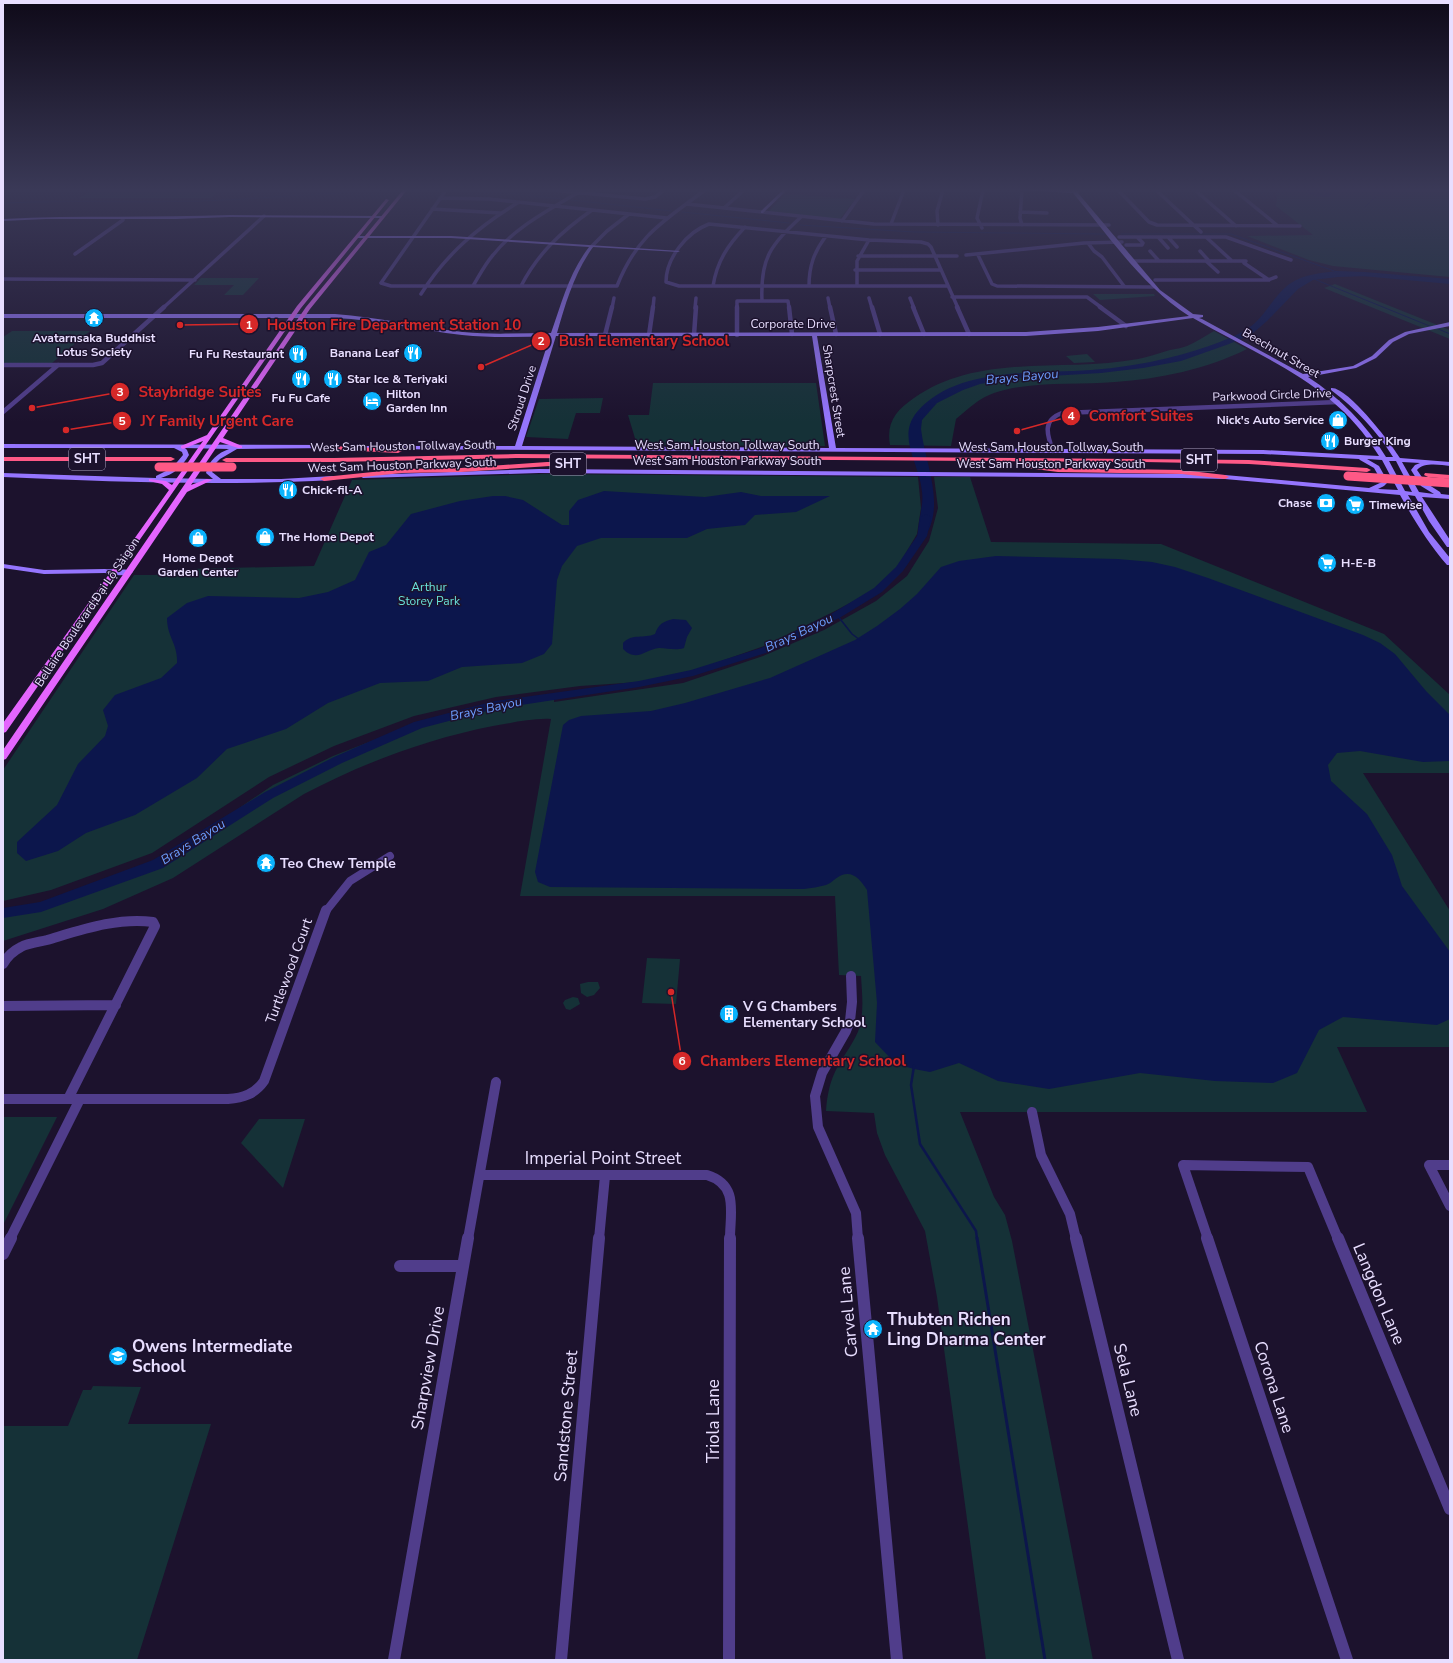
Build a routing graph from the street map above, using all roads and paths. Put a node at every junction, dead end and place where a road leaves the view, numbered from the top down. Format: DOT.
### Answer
graph roads {
  1 [pos="208,268"];
  2 [pos="331,268"];
  3 [pos="337,268"];
  4 [pos="341,268"];
  5 [pos="390,268"];
  6 [pos="439,268"];
  7 [pos="484,268"];
  8 [pos="531,268"];
  9 [pos="577,268"];
  10 [pos="624,268"];
  11 [pos="669,268"];
  12 [pos="716,268"];
  13 [pos="763,268"];
  14 [pos="809,268"];
  15 [pos="984,268"];
  16 [pos="1110,268"];
  17 [pos="1137,268"];
  18 [pos="1145,268"];
  19 [pos="1214,268"];
  20 [pos="1251,268"];
  21 [pos="855,270"];
  22 [pos="941,270"];
  23 [pos="1218,272"];
  24 [pos="336,273"];
  25 [pos="1270,274"];
  26 [pos="1145,277"];
  27 [pos="1154,278"];
  28 [pos="3,279"];
  29 [pos="195,280"];
  30 [pos="1269,280"];
  31 [pos="425,286"];
  32 [pos="472,286"];
  33 [pos="521,286"];
  34 [pos="569,286"];
  35 [pos="713,286"];
  36 [pos="761,286"];
  37 [pos="809,286"];
  38 [pos="857,286"];
  39 [pos="948,286"];
  40 [pos="1124,286"];
  41 [pos="1153,286"];
  42 [pos="309,293"];
  43 [pos="320,293"];
  44 [pos="421,294"];
  45 [pos="1172,296"];
  46 [pos="952,297"];
  47 [pos="1164,297"];
  48 [pos="614,298"];
  49 [pos="654,298"];
  50 [pos="696,298"];
  51 [pos="828,298"];
  52 [pos="869,298"];
  53 [pos="910,298"];
  54 [pos="762,301"];
  55 [pos="3,316"];
  56 [pos="155,316"];
  57 [pos="292,316"];
  58 [pos="303,316"];
  59 [pos="1198,317"];
  60 [pos="1450,324"];
  61 [pos="1126,326"];
  62 [pos="694,334"];
  63 [pos="737,334"];
  64 [pos="792,334"];
  65 [pos="814,334"];
  66 [pos="836,334"];
  67 [pos="880,334"];
  68 [pos="924,334"];
  69 [pos="969,334"];
  70 [pos="554,335"];
  71 [pos="606,335"];
  72 [pos="649,335"];
  73 [pos="1250,344"];
  74 [pos="1270,352"];
  75 [pos="1262,354"];
  76 [pos="262,361"];
  77 [pos="3,365"];
  78 [pos="58,365"];
  79 [pos="256,370"];
  80 [pos="266,371"];
  81 [pos="1310,375"];
  82 [pos="1301,376"];
  83 [pos="258,383"];
  84 [pos="233,402"];
  85 [pos="1338,402"];
  86 [pos="1349,402"];
  87 [pos="3,412"];
  88 [pos="237,414"];
  89 [pos="1366,430"];
  90 [pos="1379,431"];
  91 [pos="209,437"];
  92 [pos="220,439"];
  93 [pos="3,446"];
  94 [pos="183,446"];
  95 [pos="175,447"];
  96 [pos="201,447"];
  97 [pos="214,447"];
  98 [pos="240,447"];
  99 [pos="318,447"];
  100 [pos="518,448"];
  101 [pos="1378,449"];
  102 [pos="1391,449"];
  103 [pos="833,450"];
  104 [pos="1053,451"];
  105 [pos="1184,452"];
  106 [pos="1354,456"];
  107 [pos="611,457"];
  108 [pos="3,458"];
  109 [pos="903,458"];
  110 [pos="939,458"];
  111 [pos="1383,458"];
  112 [pos="1398,460"];
  113 [pos="1030,463"];
  114 [pos="1430,463"];
  115 [pos="547,464"];
  116 [pos="1450,464"];
  117 [pos="3,466"];
  118 [pos="3,475"];
  119 [pos="1225,477"];
  120 [pos="1450,477"];
  121 [pos="324,479"];
  122 [pos="151,480"];
  123 [pos="178,480"];
  124 [pos="192,480"];
  125 [pos="209,480"];
  126 [pos="219,480"];
  127 [pos="1450,483"];
  128 [pos="172,489"];
  129 [pos="1370,490"];
  130 [pos="185,491"];
  131 [pos="1383,491"];
  132 [pos="1402,493"];
  133 [pos="1417,494"];
  134 [pos="1442,496"];
  135 [pos="1450,497"];
  136 [pos="1407,502"];
  137 [pos="1424,508"];
  138 [pos="1450,545"];
  139 [pos="1450,563"];
  140 [pos="3,566"];
  141 [pos="17,571"];
  142 [pos="3,572"];
  143 [pos="129,572"];
  144 [pos="114,573"];
  145 [pos="23,728"];
  146 [pos="3,729"];
  147 [pos="3,757"];
  148 [pos="390,856"];
  149 [pos="3,964"];
  150 [pos="851,976"];
  151 [pos="3,1006"];
  152 [pos="116,1006"];
  153 [pos="496,1082"];
  154 [pos="3,1099"];
  155 [pos="68,1099"];
  156 [pos="80,1099"];
  157 [pos="1032,1112"];
  158 [pos="1226,1166"];
  159 [pos="1450,1166"];
  160 [pos="480,1175"];
  161 [pos="605,1176"];
  162 [pos="724,1183"];
  163 [pos="1450,1206"];
  164 [pos="3,1254"];
  165 [pos="400,1266"];
  166 [pos="463,1266"];
  167 [pos="1450,1509"];
  168 [pos="394,1660"];
  169 [pos="561,1660"];
  170 [pos="730,1660"];
  171 [pos="897,1660"];
  172 [pos="1178,1660"];
  173 [pos="1347,1660"];
  1 -- 29 [label="street"];
  2 -- 42 [label="main road, Bellaire Boulevard;Đại Lộ Sàigòn"];
  3 -- 24 [label="main road"];
  4 -- 24 [label="main road, Bellaire Boulevard;Đại Lộ Sàigòn"];
  5 -- 31 [label="street"];
  6 -- 31 [label="street"];
  7 -- 32 [label="street"];
  8 -- 33 [label="street"];
  9 -- 34 [label="main road, Stroud Drive"];
  10 -- 34 [label="street"];
  11 -- 35 [label="street"];
  12 -- 35 [label="street"];
  13 -- 36 [label="street"];
  14 -- 37 [label="street"];
  15 -- 40 [label="street"];
  16 -- 40 [label="street"];
  17 -- 26 [label="main road, Beechnut Street"];
  18 -- 27 [label="main road, Beechnut Street"];
  19 -- 23 [label="street"];
  20 -- 30 [label="street"];
  21 -- 22 [label="street"];
  21 -- 38 [label="street"];
  22 -- 39 [label="street"];
  24 -- 43 [label="main road, Bellaire Boulevard;Đại Lộ Sàigòn"];
  25 -- 30 [label="street"];
  26 -- 27 [label="main road"];
  26 -- 41 [label="main road, Beechnut Street"];
  27 -- 30 [label="street"];
  27 -- 45 [label="main road, Beechnut Street"];
  28 -- 29 [label="street"];
  29 -- 56 [label="street"];
  31 -- 32 [label="street"];
  31 -- 44 [label="street"];
  32 -- 33 [label="street"];
  33 -- 34 [label="street"];
  34 -- 70 [label="main road, Stroud Drive"];
  35 -- 36 [label="street"];
  36 -- 37 [label="street"];
  36 -- 54 [label="street"];
  37 -- 38 [label="street"];
  38 -- 39 [label="street"];
  39 -- 46 [label="street"];
  40 -- 41 [label="street"];
  41 -- 47 [label="main road, Beechnut Street"];
  42 -- 43 [label="main road"];
  42 -- 57 [label="main road, Bellaire Boulevard;Đại Lộ Sàigòn"];
  43 -- 58 [label="main road, Bellaire Boulevard;Đại Lộ Sàigòn"];
  45 -- 47 [label="main road"];
  45 -- 59 [label="main road, Beechnut Street"];
  46 -- 61 [label="street"];
  46 -- 69 [label="street"];
  47 -- 59 [label="main road, Beechnut Street"];
  48 -- 71 [label="street"];
  49 -- 72 [label="street"];
  50 -- 62 [label="street"];
  51 -- 66 [label="street, Sharpcrest Street"];
  52 -- 67 [label="street"];
  53 -- 68 [label="street"];
  54 -- 63 [label="street"];
  54 -- 64 [label="street"];
  55 -- 56 [label="main road, Corporate Drive"];
  56 -- 57 [label="main road, Corporate Drive"];
  56 -- 78 [label="street"];
  57 -- 58 [label="main road, Corporate Drive"];
  57 -- 76 [label="main road, Bellaire Boulevard;Đại Lộ Sàigòn"];
  58 -- 70 [label="main road, Corporate Drive"];
  58 -- 80 [label="main road, Bellaire Boulevard;Đại Lộ Sàigòn"];
  59 -- 61 [label="main road, Corporate Drive"];
  59 -- 73 [label="main road, Beechnut Street"];
  60 -- 81 [label="main road"];
  61 -- 69 [label="main road, Corporate Drive"];
  62 -- 63 [label="main road, Corporate Drive"];
  62 -- 72 [label="main road, Corporate Drive"];
  63 -- 64 [label="main road, Corporate Drive"];
  64 -- 65 [label="main road, Corporate Drive"];
  65 -- 66 [label="main road, Corporate Drive"];
  65 -- 103 [label="main road, Sharpcrest Street"];
  66 -- 67 [label="main road, Corporate Drive"];
  67 -- 68 [label="main road, Corporate Drive"];
  68 -- 69 [label="main road, Corporate Drive"];
  70 -- 71 [label="main road, Corporate Drive"];
  70 -- 100 [label="main road, Stroud Drive"];
  71 -- 72 [label="main road, Corporate Drive"];
  73 -- 74 [label="main road, Beechnut Street"];
  73 -- 75 [label="main road, Beechnut Street"];
  74 -- 75 [label="main road"];
  74 -- 81 [label="main road, Beechnut Street"];
  75 -- 82 [label="main road, Beechnut Street"];
  76 -- 79 [label="main road, Bellaire Boulevard;Đại Lộ Sàigòn"];
  76 -- 80 [label="main road"];
  77 -- 78 [label="street"];
  78 -- 87 [label="street"];
  79 -- 83 [label="main road"];
  79 -- 84 [label="main road, Bellaire Boulevard;Đại Lộ Sàigòn"];
  80 -- 83 [label="main road, Bellaire Boulevard;Đại Lộ Sàigòn"];
  81 -- 82 [label="main road"];
  81 -- 86 [label="main road, Beechnut Street"];
  82 -- 85 [label="main road, Beechnut Street"];
  83 -- 88 [label="main road, Bellaire Boulevard;Đại Lộ Sàigòn"];
  84 -- 88 [label="main road"];
  84 -- 91 [label="main road, Bellaire Boulevard;Đại Lộ Sàigòn"];
  85 -- 86 [label="main road"];
  85 -- 89 [label="main road, Beechnut Street"];
  85 -- 104 [label="street, Parkwood Circle Drive"];
  86 -- 90 [label="main road, Beechnut Street"];
  88 -- 92 [label="main road, Bellaire Boulevard;Đại Lộ Sàigòn"];
  89 -- 90 [label="main road"];
  89 -- 101 [label="main road, Beechnut Street"];
  90 -- 102 [label="main road, Beechnut Street"];
  91 -- 94 [label="main road"];
  91 -- 96 [label="main road, Bellaire Boulevard;Đại Lộ Sàigòn"];
  92 -- 97 [label="main road, Bellaire Boulevard;Đại Lộ Sàigòn"];
  92 -- 98 [label="main road"];
  93 -- 95 [label="main road, West Sam Houston Parkway South"];
  94 -- 95 [label="main road, West Sam Houston Parkway South"];
  94 -- 96 [label="main road, West Sam Houston Parkway South"];
  95 -- 122 [label="main road"];
  96 -- 97 [label="main road, West Sam Houston Parkway South"];
  96 -- 123 [label="main road, Bellaire Boulevard;Đại Lộ Sàigòn"];
  97 -- 98 [label="main road, West Sam Houston Parkway South"];
  97 -- 124 [label="main road, Bellaire Boulevard;Đại Lộ Sàigòn"];
  98 -- 99 [label="main road, West Sam Houston Parkway South"];
  98 -- 126 [label="main road"];
  99 -- 100 [label="main road, West Sam Houston Parkway South"];
  99 -- 107 [label="highway"];
  100 -- 103 [label="main road, West Sam Houston Parkway South"];
  101 -- 106 [label="main road"];
  101 -- 111 [label="main road, Beechnut Street"];
  102 -- 112 [label="main road, Beechnut Street"];
  102 -- 114 [label="main road"];
  103 -- 109 [label="main road, West Sam Houston Parkway South"];
  104 -- 105 [label="main road, West Sam Houston Parkway South"];
  104 -- 110 [label="main road, West Sam Houston Parkway South"];
  105 -- 106 [label="main road, West Sam Houston Parkway South"];
  105 -- 113 [label="highway"];
  106 -- 111 [label="main road, West Sam Houston Parkway South"];
  106 -- 129 [label="main road"];
  107 -- 108 [label="highway, West Sam Houston Tollway South / SHT"];
  107 -- 109 [label="highway, West Sam Houston Tollway South / SHT"];
  109 -- 110 [label="highway, West Sam Houston Tollway South / SHT"];
  109 -- 110 [label="main road, West Sam Houston Parkway South"];
  109 -- 115 [label="highway, West Sam Houston Tollway South / SHT"];
  110 -- 113 [label="highway, West Sam Houston Tollway South / SHT"];
  111 -- 112 [label="main road, West Sam Houston Parkway South"];
  111 -- 132 [label="main road, Beechnut Street"];
  112 -- 114 [label="main road, West Sam Houston Parkway South"];
  112 -- 133 [label="main road, Beechnut Street"];
  113 -- 119 [label="highway"];
  113 -- 120 [label="highway, West Sam Houston Tollway South / SHT"];
  113 -- 127 [label="highway, West Sam Houston Tollway South / SHT, bridge"];
  114 -- 116 [label="main road, West Sam Houston Parkway South"];
  114 -- 135 [label="main road"];
  115 -- 117 [label="highway, West Sam Houston Tollway South / SHT, bridge"];
  115 -- 121 [label="highway"];
  118 -- 122 [label="main road, West Sam Houston Parkway South"];
  119 -- 121 [label="main road, West Sam Houston Parkway South"];
  119 -- 129 [label="main road, West Sam Houston Parkway South"];
  121 -- 126 [label="main road, West Sam Houston Parkway South"];
  122 -- 123 [label="main road, West Sam Houston Parkway South"];
  122 -- 128 [label="main road"];
  123 -- 124 [label="main road, West Sam Houston Parkway South"];
  123 -- 128 [label="main road, Bellaire Boulevard;Đại Lộ Sàigòn"];
  124 -- 125 [label="main road, West Sam Houston Parkway South"];
  124 -- 130 [label="main road, Bellaire Boulevard;Đại Lộ Sàigòn"];
  125 -- 126 [label="main road, West Sam Houston Parkway South"];
  125 -- 130 [label="main road"];
  128 -- 144 [label="main road, Bellaire Boulevard;Đại Lộ Sàigòn"];
  129 -- 131 [label="main road, West Sam Houston Parkway South"];
  130 -- 143 [label="main road, Bellaire Boulevard;Đại Lộ Sàigòn"];
  131 -- 132 [label="main road, West Sam Houston Parkway South"];
  131 -- 136 [label="main road"];
  132 -- 133 [label="main road, West Sam Houston Parkway South"];
  132 -- 136 [label="main road, Beechnut Street"];
  133 -- 134 [label="main road, West Sam Houston Parkway South"];
  133 -- 137 [label="main road, Beechnut Street"];
  134 -- 135 [label="main road, West Sam Houston Parkway South"];
  134 -- 137 [label="main road"];
  136 -- 139 [label="main road, Beechnut Street"];
  137 -- 138 [label="main road, Beechnut Street"];
  140 -- 141 [label="main road"];
  141 -- 142 [label="main road"];
  141 -- 144 [label="main road"];
  143 -- 144 [label="main road"];
  143 -- 145 [label="main road, Bellaire Boulevard;Đại Lộ Sàigòn"];
  144 -- 146 [label="main road, Bellaire Boulevard;Đại Lộ Sàigòn"];
  145 -- 146 [label="main road"];
  145 -- 147 [label="main road, Bellaire Boulevard;Đại Lộ Sàigòn"];
  148 -- 156 [label="street, Turtlewood Court"];
  149 -- 152 [label="street"];
  150 -- 171 [label="street, Carvel Lane"];
  151 -- 152 [label="street"];
  152 -- 155 [label="street"];
  153 -- 160 [label="street, Sharpview Drive"];
  154 -- 155 [label="street, Turtlewood Court"];
  155 -- 156 [label="street, Turtlewood Court"];
  156 -- 164 [label="street"];
  157 -- 172 [label="street, Sela Lane"];
  158 -- 167 [label="street, Langdon Lane"];
  158 -- 173 [label="street, Corona Lane"];
  159 -- 163 [label="street"];
  160 -- 161 [label="street, Imperial Point Street"];
  160 -- 166 [label="street, Sharpview Drive"];
  161 -- 162 [label="street, Imperial Point Street"];
  161 -- 169 [label="street, Sandstone Street"];
  162 -- 170 [label="street, Triola Lane"];
  165 -- 166 [label="street"];
  166 -- 168 [label="street, Sharpview Drive"];
}
